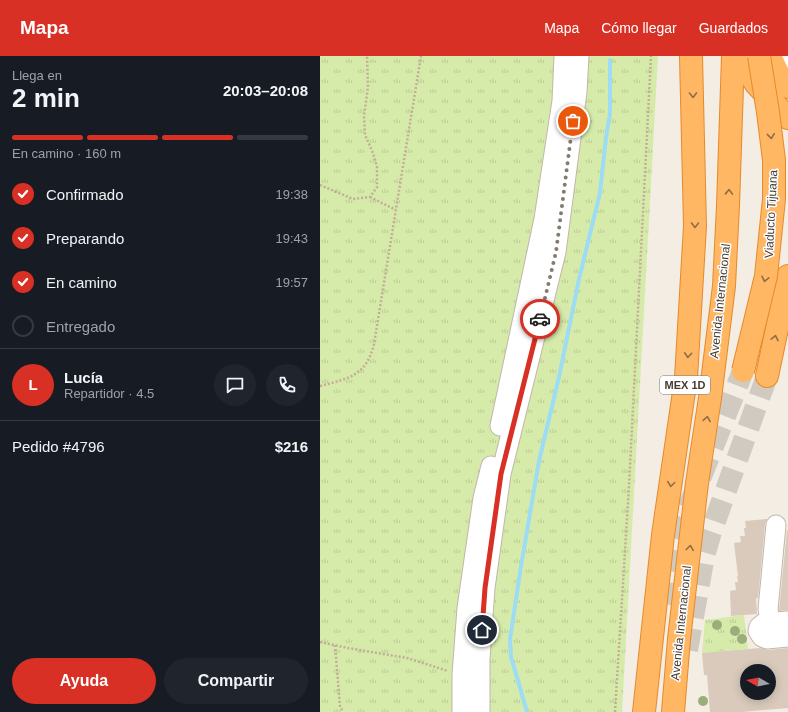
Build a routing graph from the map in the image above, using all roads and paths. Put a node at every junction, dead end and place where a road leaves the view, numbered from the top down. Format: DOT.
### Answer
graph roads {
  1 [pos="367,56"];
  2 [pos="421,56"];
  3 [pos="564,56"];
  4 [pos="580,56"];
  5 [pos="652,56"];
  6 [pos="692,56"];
  7 [pos="733,56"];
  8 [pos="738,56"];
  9 [pos="759,56"];
  10 [pos="770,56"];
  11 [pos="787,56"];
  12 [pos="788,62"];
  13 [pos="787,86"];
  14 [pos="788,118"];
  15 [pos="320,185"];
  16 [pos="370,197"];
  17 [pos="396,210"];
  18 [pos="788,276"];
  19 [pos="743,371"];
  20 [pos="767,376"];
  21 [pos="320,386"];
  22 [pos="776,525"];
  23 [pos="779,622"];
  24 [pos="788,637"];
  25 [pos="320,642"];
  26 [pos="335,645"];
  27 [pos="481,674"];
  28 [pos="462,675"];
  29 [pos="343,712"];
  30 [pos="462,712"];
  31 [pos="480,712"];
  32 [pos="615,712"];
  33 [pos="644,712"];
  34 [pos="672,712"];
  1 -- 16 [label="path"];
  2 -- 17 [label="path"];
  3 -- 28 [label="street"];
  4 -- 27 [label="street"];
  5 -- 32 [label="path"];
  6 -- 33 [label="highway, MEX 1D, one-way"];
  34 -- 7 [label="highway, Avenida Internacional / MEX 1D, one-way"];
  8 -- 14 [label="highway"];
  9 -- 19 [label="highway, Viaducto Tijuana, one-way, bridge"];
  10 -- 13 [label="highway"];
  11 -- 12 [label="highway"];
  11 -- 13 [label="street"];
  15 -- 16 [label="path"];
  16 -- 17 [label="path"];
  17 -- 21 [label="path"];
  20 -- 18 [label="highway, one-way"];
  22 -- 23 [label="street"];
  23 -- 24 [label="street"];
  25 -- 26 [label="path"];
  26 -- 28 [label="path"];
  26 -- 29 [label="path"];
  27 -- 28 [label="street"];
  27 -- 31 [label="street"];
  28 -- 30 [label="street"];
}
